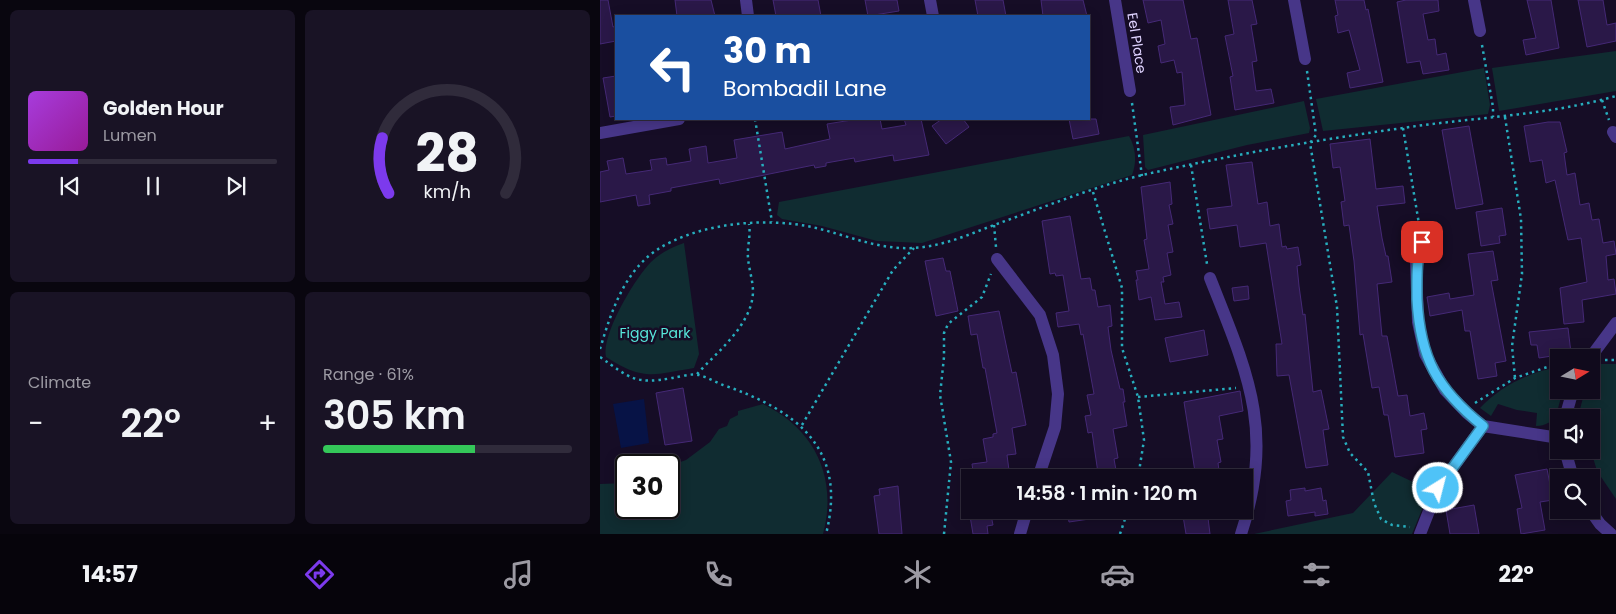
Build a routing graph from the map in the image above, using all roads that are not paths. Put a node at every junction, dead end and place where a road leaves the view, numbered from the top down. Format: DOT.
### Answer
graph roads {
  1 [pos="746,0"];
  2 [pos="930,0"];
  3 [pos="1115,0"];
  4 [pos="1294,0"];
  5 [pos="1474,0"];
  6 [pos="748,15"];
  7 [pos="933,15"];
  8 [pos="1480,31"];
  9 [pos="1305,60"];
  10 [pos="1130,91"];
  11 [pos="673,120"];
  12 [pos="600,133"];
  13 [pos="1422,242"];
  14 [pos="997,259"];
  15 [pos="1210,278"];
  16 [pos="1616,323"];
  17 [pos="1597,349"];
  18 [pos="1483,426"];
  19 [pos="1550,437"];
  20 [pos="1041,469"];
  21 [pos="1024,519"];
  22 [pos="1596,519"];
  23 [pos="1420,533"];
  24 [pos="1020,534"];
  25 [pos="1241,534"];
  26 [pos="1612,534"];
  1 -- 6 [label="street"];
  2 -- 7 [label="street"];
  3 -- 10 [label="street, Eel Place"];
  4 -- 9 [label="street"];
  5 -- 8 [label="street"];
  11 -- 12 [label="street"];
  13 -- 18 [label="street"];
  14 -- 20 [label="street"];
  15 -- 25 [label="street"];
  16 -- 17 [label="street"];
  18 -- 19 [label="street"];
  18 -- 23 [label="street"];
  21 -- 24 [label="street"];
  22 -- 26 [label="street"];
}
